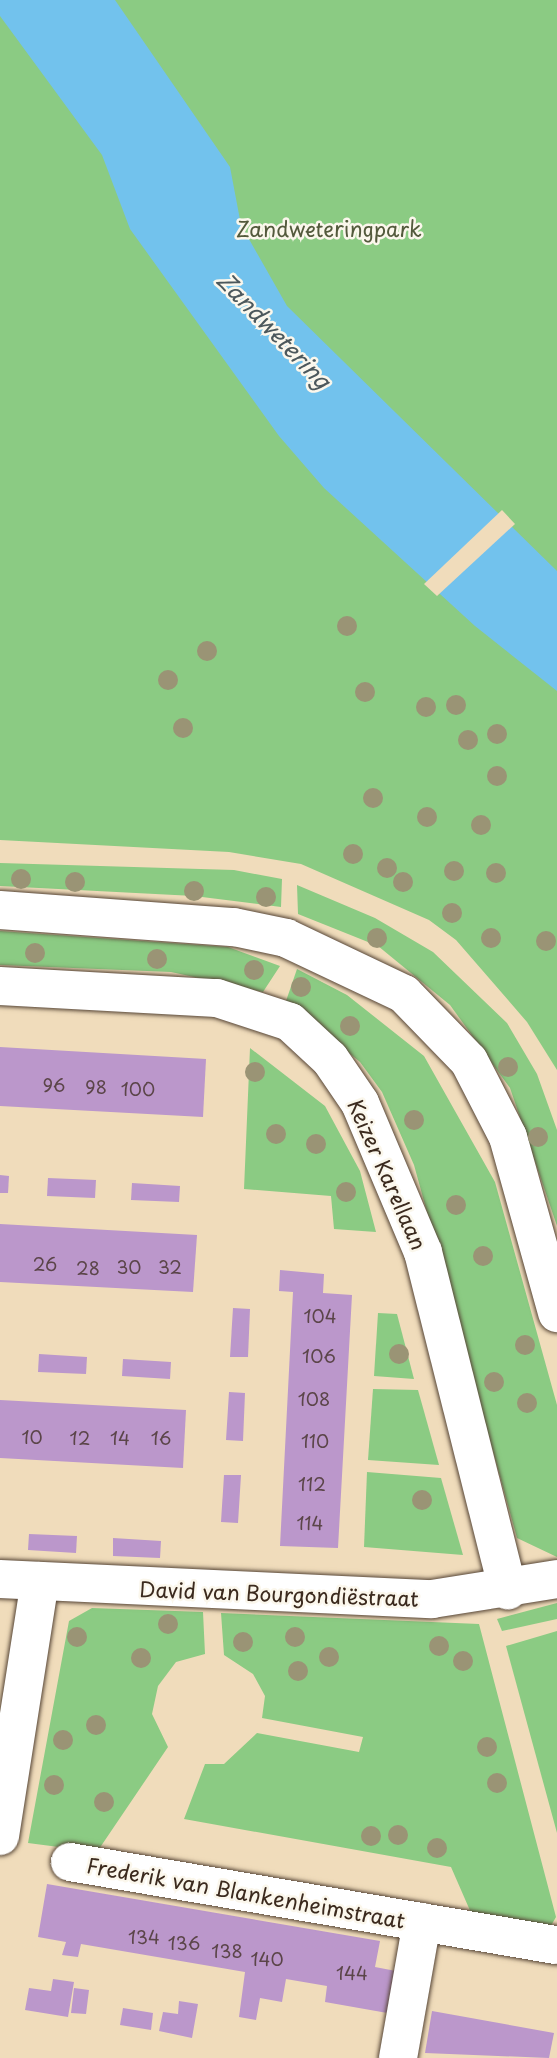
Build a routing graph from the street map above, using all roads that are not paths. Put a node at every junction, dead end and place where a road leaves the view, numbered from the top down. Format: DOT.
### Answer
graph roads {
  1 [pos="0,910"];
  2 [pos="0,986"];
  3 [pos="557,1313"];
  4 [pos="0,1579"];
  5 [pos="557,1579"];
  6 [pos="40,1581"];
  7 [pos="508,1591"];
  8 [pos="0,1835"];
  9 [pos="70,1862"];
  10 [pos="422,1922"];
  11 [pos="557,1945"];
  12 [pos="398,2058"];
  1 -- 3 [label="street"];
  2 -- 7 [label="street, Keizer Karellaan"];
  4 -- 6 [label="street, David van Bourgondiëstraat"];
  5 -- 7 [label="street, David van Bourgondiëstraat"];
  6 -- 7 [label="street, David van Bourgondiëstraat"];
  6 -- 8 [label="street"];
  9 -- 10 [label="street, Frederik van Blankenheimstraat"];
  10 -- 11 [label="street, Frederik van Blankenheimstraat"];
  10 -- 12 [label="street, Frederik van Blankenheimstraat"];
}
